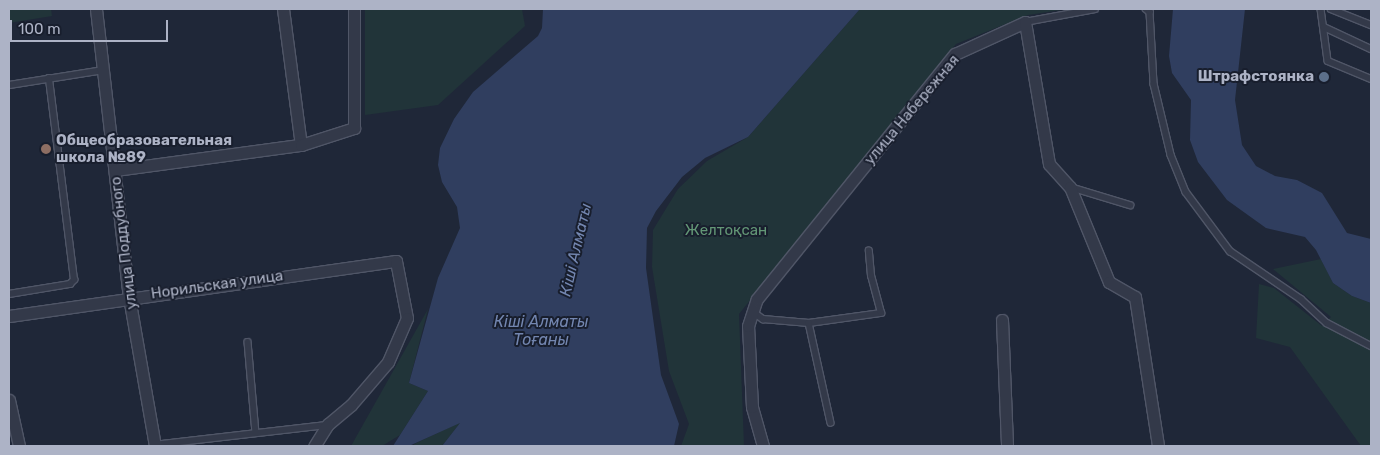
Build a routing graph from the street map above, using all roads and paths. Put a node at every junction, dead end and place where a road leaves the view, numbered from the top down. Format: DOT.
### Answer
graph roads {
  1 [pos="96,9"];
  2 [pos="283,9"];
  3 [pos="354,9"];
  4 [pos="1094,9"];
  5 [pos="1146,9"];
  6 [pos="1321,9"];
  7 [pos="1330,9"];
  8 [pos="1025,22"];
  9 [pos="1371,25"];
  10 [pos="1324,27"];
  11 [pos="1371,49"];
  12 [pos="104,70"];
  13 [pos="49,79"];
  14 [pos="1371,79"];
  15 [pos="9,85"];
  16 [pos="301,145"];
  17 [pos="115,170"];
  18 [pos="1070,187"];
  19 [pos="1130,205"];
  20 [pos="869,251"];
  21 [pos="9,294"];
  22 [pos="129,297"];
  23 [pos="752,311"];
  24 [pos="9,316"];
  25 [pos="1002,320"];
  26 [pos="809,323"];
  27 [pos="248,342"];
  28 [pos="1371,346"];
  29 [pos="9,400"];
  30 [pos="831,423"];
  31 [pos="328,424"];
  32 [pos="256,433"];
  33 [pos="19,446"];
  34 [pos="155,446"];
  35 [pos="314,446"];
  36 [pos="763,446"];
  37 [pos="1007,446"];
  38 [pos="1158,446"];
  1 -- 12 [label="street, улица Поддубного"];
  2 -- 16 [label="street"];
  3 -- 16 [label="street"];
  4 -- 8 [label="lane"];
  5 -- 28 [label="lane"];
  6 -- 10 [label="lane"];
  7 -- 9 [label="lane"];
  8 -- 18 [label="street"];
  8 -- 23 [label="street, улица Набережная"];
  10 -- 11 [label="lane"];
  10 -- 14 [label="lane"];
  12 -- 13 [label="lane"];
  12 -- 17 [label="street, улица Поддубного"];
  13 -- 15 [label="lane"];
  13 -- 21 [label="lane"];
  16 -- 17 [label="street"];
  17 -- 22 [label="street, улица Поддубного"];
  18 -- 19 [label="lane"];
  18 -- 38 [label="street"];
  20 -- 26 [label="lane"];
  22 -- 24 [label="street, Норильская улица"];
  22 -- 31 [label="street, Норильская улица"];
  22 -- 34 [label="street, улица Поддубного"];
  23 -- 26 [label="lane"];
  23 -- 36 [label="street, улица Набережная"];
  25 -- 37 [label="street"];
  26 -- 30 [label="lane"];
  27 -- 32 [label="lane"];
  29 -- 33 [label="street"];
  31 -- 32 [label="lane"];
  31 -- 35 [label="street"];
  32 -- 34 [label="lane"];
}
